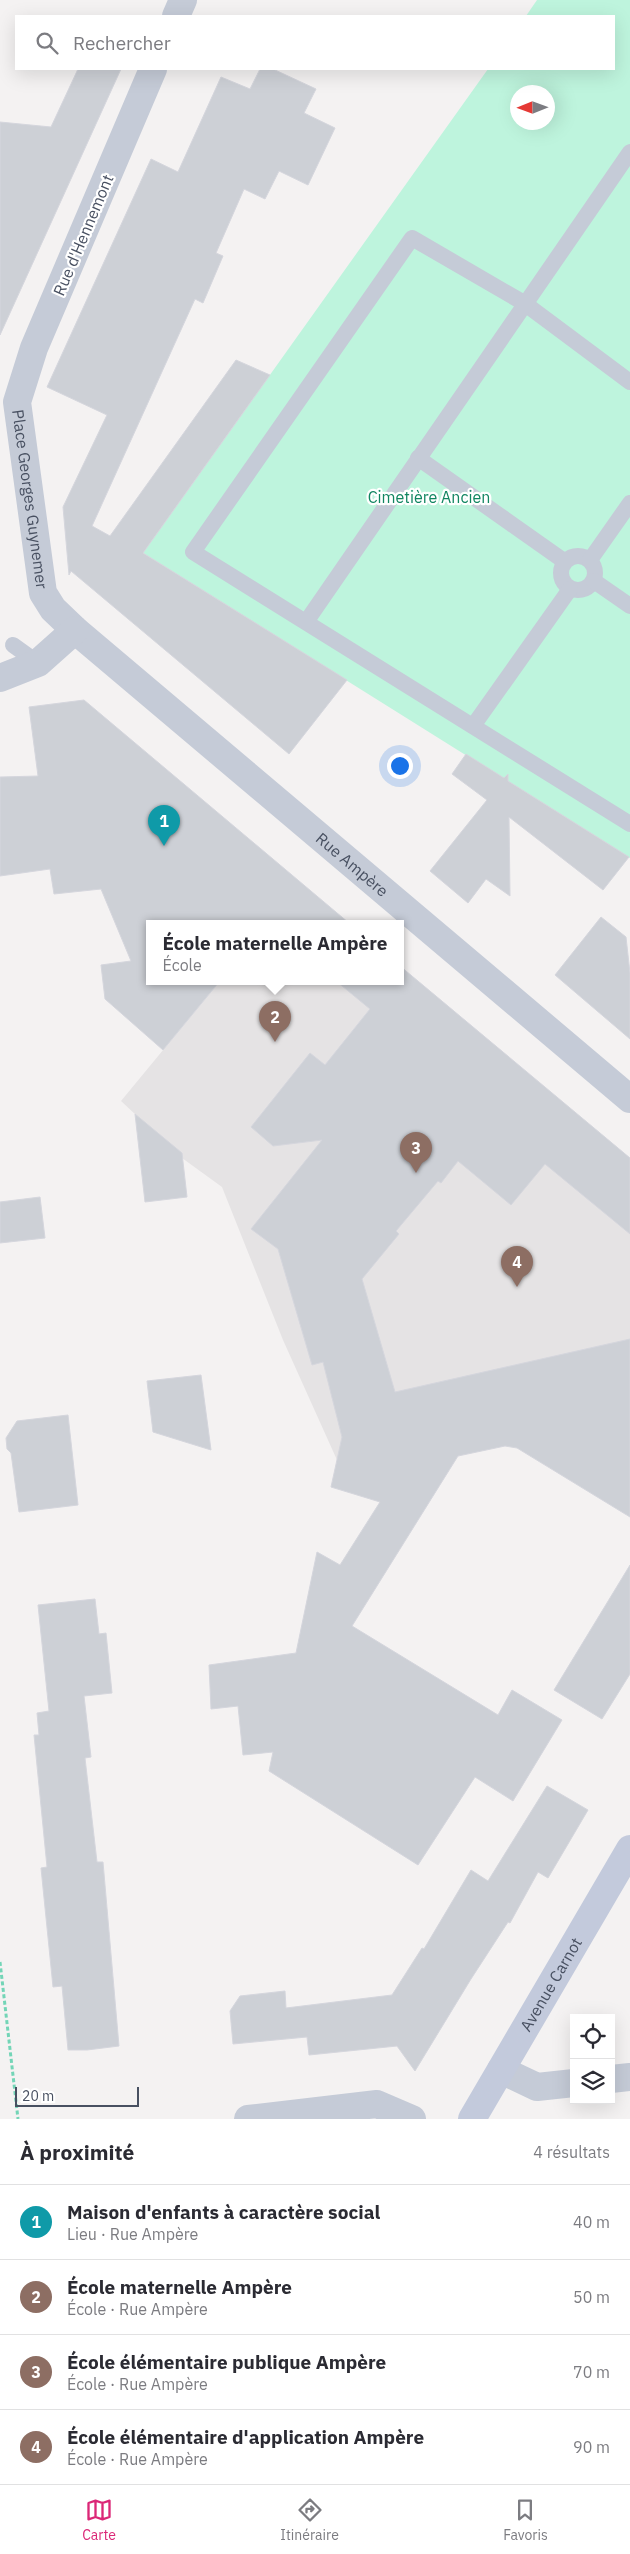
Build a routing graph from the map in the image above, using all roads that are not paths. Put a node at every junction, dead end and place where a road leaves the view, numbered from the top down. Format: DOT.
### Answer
graph roads {
  1 [pos="183,0"];
  2 [pos="176,15"];
  3 [pos="154,70"];
  4 [pos="630,152"];
  5 [pos="524,304"];
  6 [pos="630,382"];
  7 [pos="9,403"];
  8 [pos="418,458"];
  9 [pos="630,503"];
  10 [pos="590,560"];
  11 [pos="564,561"];
  12 [pos="594,581"];
  13 [pos="570,589"];
  14 [pos="630,606"];
  15 [pos="306,622"];
  16 [pos="75,630"];
  17 [pos="13,645"];
  18 [pos="38,662"];
  19 [pos="0,678"];
  20 [pos="473,726"];
  21 [pos="630,824"];
  22 [pos="630,1098"];
  23 [pos="630,1849"];
  24 [pos="501,2070"];
  25 [pos="630,2076"];
  26 [pos="615,2078"];
  27 [pos="570,2083"];
  28 [pos="248,2119"];
  29 [pos="412,2119"];
  30 [pos="472,2119"];
  1 -- 2 [label="street"];
  3 -- 7 [label="street, Rue d'Hennemont"];
  4 -- 5 [label="lane"];
  5 -- 6 [label="lane"];
  5 -- 8 [label="lane"];
  5 -- 15 [label="lane"];
  7 -- 16 [label="street, Place Georges Guynemer"];
  8 -- 11 [label="lane"];
  8 -- 15 [label="lane"];
  9 -- 10 [label="lane"];
  10 -- 11 [label="lane"];
  10 -- 12 [label="lane"];
  11 -- 13 [label="lane"];
  12 -- 13 [label="lane"];
  12 -- 14 [label="lane"];
  13 -- 20 [label="lane"];
  15 -- 20 [label="lane"];
  16 -- 18 [label="street"];
  16 -- 22 [label="street, Rue Ampère"];
  17 -- 18 [label="lane"];
  18 -- 19 [label="street"];
  20 -- 21 [label="lane"];
  23 -- 24 [label="street, Avenue Carnot"];
  24 -- 27 [label="street"];
  24 -- 30 [label="street, Avenue Carnot"];
  25 -- 26 [label="street"];
  28 -- 29 [label="street"];
}
